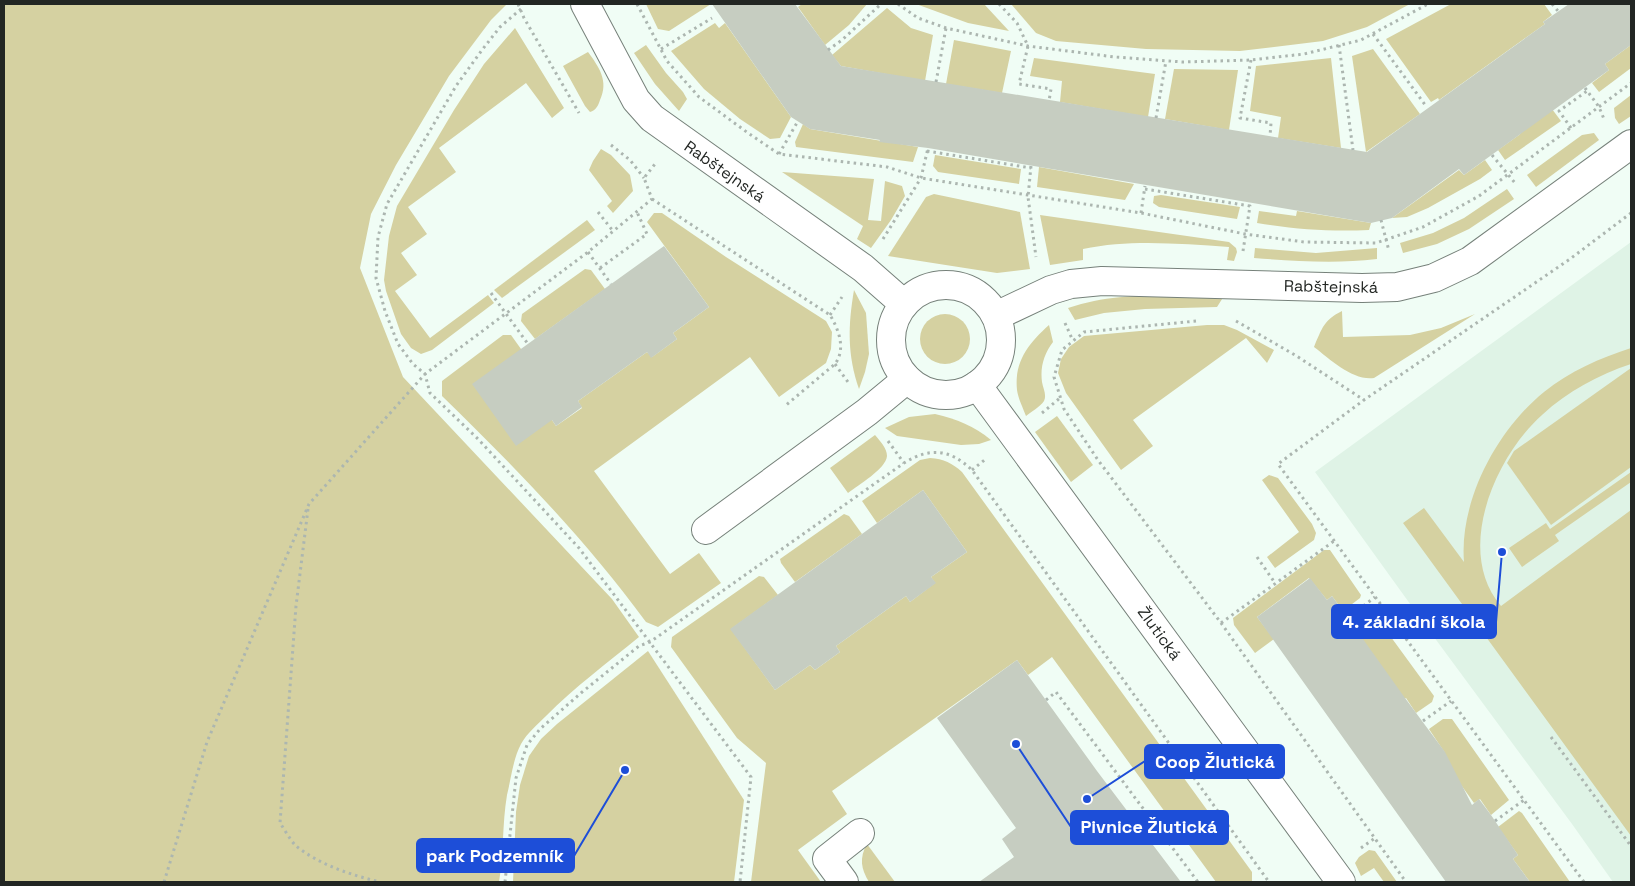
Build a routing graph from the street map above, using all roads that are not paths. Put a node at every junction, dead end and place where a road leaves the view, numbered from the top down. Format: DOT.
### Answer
graph roads {
  1 [pos="585,4"];
  2 [pos="1631,144"];
  3 [pos="904,304"];
  4 [pos="996,316"];
  5 [pos="907,379"];
  6 [pos="977,385"];
  7 [pos="706,530"];
  8 [pos="860,833"];
  9 [pos="844,882"];
  10 [pos="1341,882"];
  1 -- 3 [label="street, Rabštejnská"];
  2 -- 4 [label="street, Rabštejnská"];
  3 -- 4 [label="street"];
  3 -- 5 [label="street"];
  4 -- 6 [label="street"];
  5 -- 6 [label="street"];
  5 -- 7 [label="street"];
  6 -- 10 [label="street, Žlutická"];
  8 -- 9 [label="street"];
}
